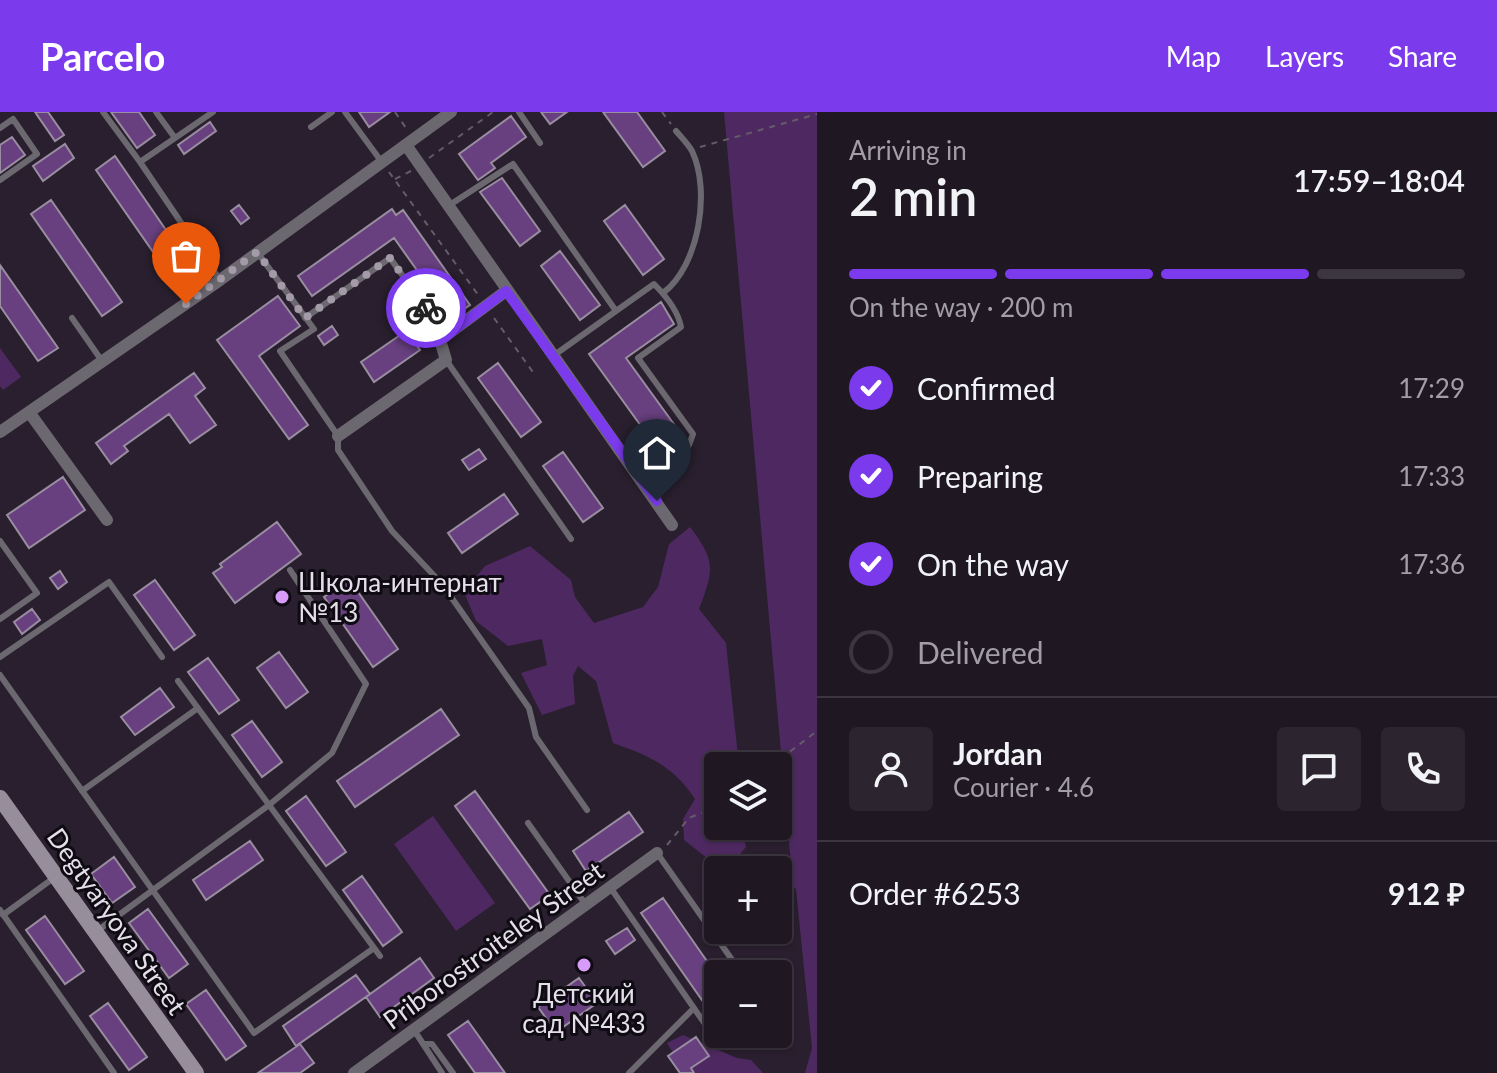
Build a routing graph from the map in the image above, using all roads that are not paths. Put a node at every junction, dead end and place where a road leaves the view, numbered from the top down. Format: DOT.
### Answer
graph roads {
  1 [pos="103,112"];
  2 [pos="156,112"];
  3 [pos="213,112"];
  4 [pos="332,112"];
  5 [pos="345,112"];
  6 [pos="451,112"];
  7 [pos="519,112"];
  8 [pos="311,127"];
  9 [pos="0,128"];
  10 [pos="676,131"];
  11 [pos="175,138"];
  12 [pos="410,142"];
  13 [pos="540,143"];
  14 [pos="381,161"];
  15 [pos="140,162"];
  16 [pos="0,180"];
  17 [pos="448,206"];
  18 [pos="257,252"];
  19 [pos="220,280"];
  20 [pos="506,291"];
  21 [pos="663,293"];
  22 [pos="616,311"];
  23 [pos="72,318"];
  24 [pos="305,318"];
  25 [pos="446,336"];
  26 [pos="553,356"];
  27 [pos="446,360"];
  28 [pos="103,361"];
  29 [pos="29,412"];
  30 [pos="0,432"];
  31 [pos="338,436"];
  32 [pos="641,477"];
  33 [pos="107,520"];
  34 [pos="672,525"];
  35 [pos="571,539"];
  36 [pos="0,541"];
  37 [pos="290,570"];
  38 [pos="0,619"];
  39 [pos="0,657"];
  40 [pos="162,657"];
  41 [pos="0,675"];
  42 [pos="178,681"];
  43 [pos="198,708"];
  44 [pos="82,791"];
  45 [pos="0,798"];
  46 [pos="269,805"];
  47 [pos="587,810"];
  48 [pos="528,823"];
  49 [pos="657,853"];
  50 [pos="56,876"];
  51 [pos="610,887"];
  52 [pos="152,891"];
  53 [pos="586,905"];
  54 [pos="2,912"];
  55 [pos="96,932"];
  56 [pos="374,948"];
  57 [pos="380,956"];
  58 [pos="732,960"];
  59 [pos="694,1008"];
  60 [pos="704,1022"];
  61 [pos="414,1030"];
  62 [pos="423,1044"];
  63 [pos="114,1073"];
  64 [pos="196,1073"];
  65 [pos="354,1073"];
  66 [pos="442,1073"];
  67 [pos="453,1073"];
  68 [pos="629,1073"];
  1 -- 15 [label="lane"];
  2 -- 11 [label="lane"];
  3 -- 11 [label="lane"];
  4 -- 8 [label="lane"];
  5 -- 14 [label="lane"];
  6 -- 12 [label="street"];
  7 -- 13 [label="lane"];
  9 -- 16 [label="lane"];
  10 -- 21 [label="lane"];
  11 -- 15 [label="lane"];
  12 -- 14 [label="street"];
  12 -- 17 [label="street"];
  14 -- 18 [label="street"];
  15 -- 19 [label="lane"];
  17 -- 20 [label="street"];
  17 -- 22 [label="lane"];
  18 -- 19 [label="street"];
  18 -- 24 [label="lane"];
  19 -- 28 [label="street"];
  20 -- 25 [label="street"];
  20 -- 26 [label="street"];
  21 -- 22 [label="lane"];
  21 -- 32 [label="lane"];
  22 -- 26 [label="lane"];
  23 -- 28 [label="lane"];
  24 -- 25 [label="lane"];
  24 -- 31 [label="lane"];
  25 -- 27 [label="street"];
  26 -- 32 [label="street"];
  27 -- 31 [label="street"];
  27 -- 35 [label="lane"];
  28 -- 29 [label="street"];
  29 -- 30 [label="street"];
  29 -- 33 [label="street"];
  31 -- 47 [label="lane"];
  32 -- 34 [label="street"];
  36 -- 38 [label="lane"];
  37 -- 46 [label="lane"];
  39 -- 40 [label="lane"];
  41 -- 44 [label="lane"];
  42 -- 43 [label="lane"];
  43 -- 44 [label="lane"];
  43 -- 46 [label="lane"];
  44 -- 52 [label="lane"];
  45 -- 50 [label="street, Degtyaryova Street"];
  46 -- 52 [label="lane"];
  46 -- 56 [label="lane"];
  48 -- 53 [label="lane"];
  49 -- 51 [label="street, Priborostroiteley Street"];
  49 -- 58 [label="lane"];
  50 -- 54 [label="lane"];
  50 -- 55 [label="street, Degtyaryova Street"];
  51 -- 53 [label="street, Priborostroiteley Street"];
  51 -- 59 [label="lane"];
  52 -- 55 [label="lane"];
  52 -- 56 [label="lane"];
  53 -- 61 [label="street, Priborostroiteley Street"];
  54 -- 63 [label="lane"];
  55 -- 64 [label="street, Degtyaryova Street"];
  56 -- 57 [label="lane"];
  59 -- 60 [label="lane"];
  59 -- 68 [label="lane"];
  61 -- 62 [label="lane"];
  61 -- 65 [label="street, Priborostroiteley Street"];
  62 -- 66 [label="lane"];
  62 -- 67 [label="lane"];
}
